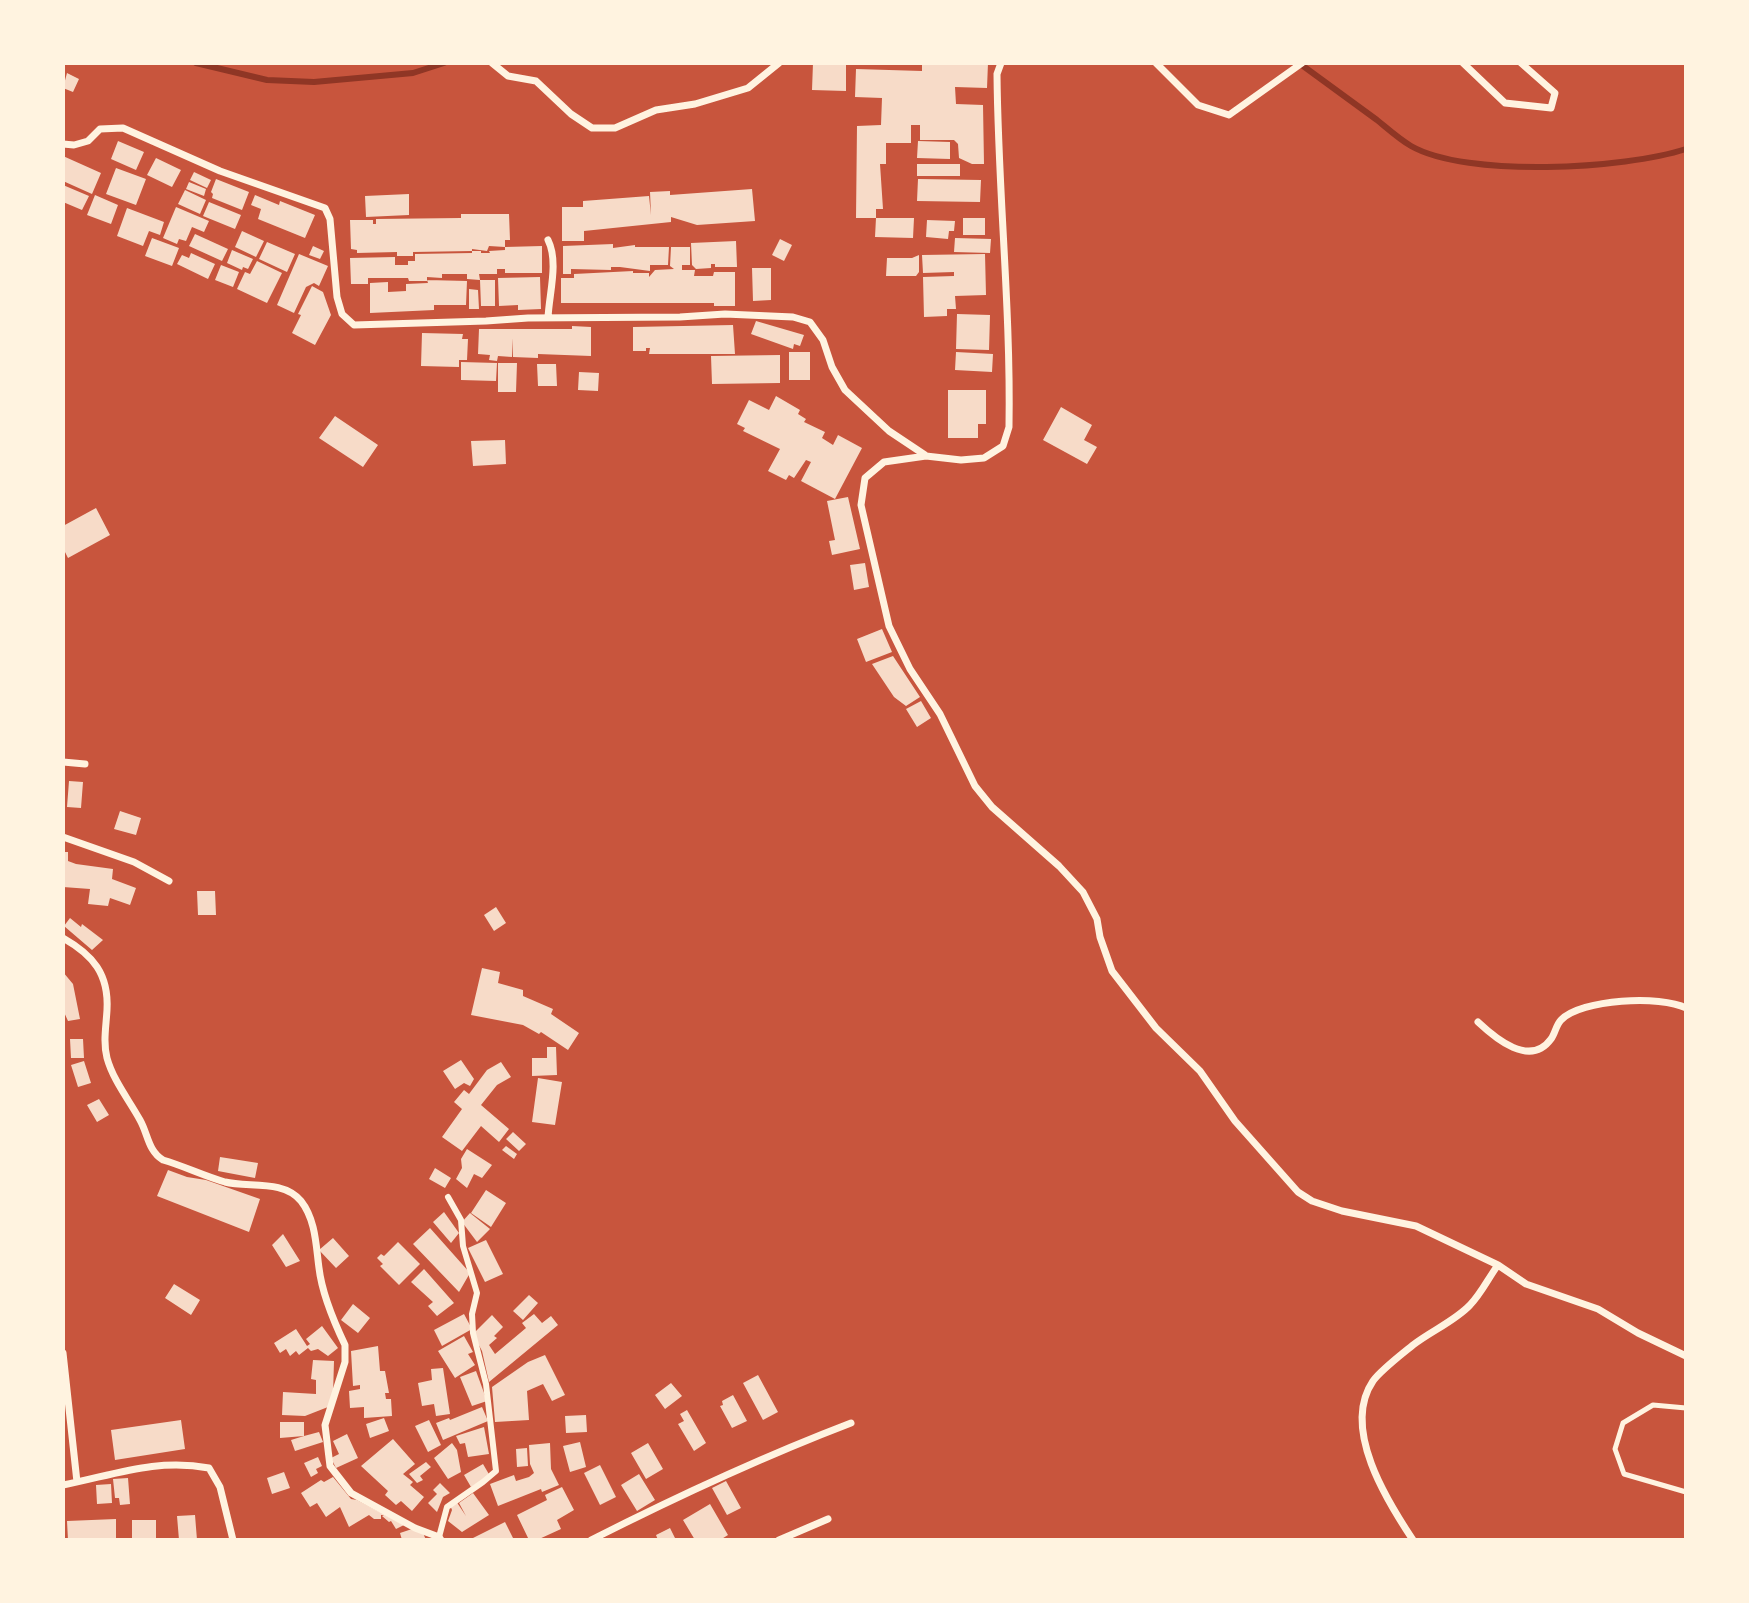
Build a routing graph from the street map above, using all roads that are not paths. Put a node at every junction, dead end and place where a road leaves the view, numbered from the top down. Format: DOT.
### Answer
graph roads {
  1 [pos="492,63"];
  2 [pos="779,63"];
  3 [pos="1001,63"];
  4 [pos="1156,63"];
  5 [pos="1302,63"];
  6 [pos="1462,63"];
  7 [pos="1521,63"];
  8 [pos="63,144"];
  9 [pos="548,240"];
  10 [pos="548,318"];
  11 [pos="926,456"];
  12 [pos="63,762"];
  13 [pos="85,764"];
  14 [pos="63,836"];
  15 [pos="169,881"];
  16 [pos="63,938"];
  17 [pos="1686,1009"];
  18 [pos="1478,1022"];
  19 [pos="448,1197"];
  20 [pos="1498,1265"];
  21 [pos="63,1353"];
  22 [pos="1686,1356"];
  23 [pos="1686,1408"];
  24 [pos="852,1423"];
  25 [pos="78,1482"];
  26 [pos="63,1485"];
  27 [pos="1686,1492"];
  28 [pos="828,1519"];
  29 [pos="440,1538"];
  30 [pos="233,1540"];
  31 [pos="591,1540"];
  32 [pos="779,1540"];
  33 [pos="1413,1540"];
  1 -- 2 [label="street"];
  3 -- 11 [label="street"];
  4 -- 5 [label="street"];
  6 -- 7 [label="street"];
  8 -- 10 [label="street"];
  9 -- 10 [label="street"];
  10 -- 11 [label="street"];
  11 -- 20 [label="street"];
  12 -- 13 [label="street"];
  14 -- 15 [label="street"];
  16 -- 29 [label="street"];
  17 -- 18 [label="street"];
  19 -- 29 [label="street"];
  20 -- 22 [label="street"];
  20 -- 33 [label="street"];
  21 -- 25 [label="street"];
  23 -- 27 [label="lane"];
  24 -- 31 [label="street"];
  25 -- 26 [label="street"];
  25 -- 30 [label="street"];
  28 -- 32 [label="street"];
}
